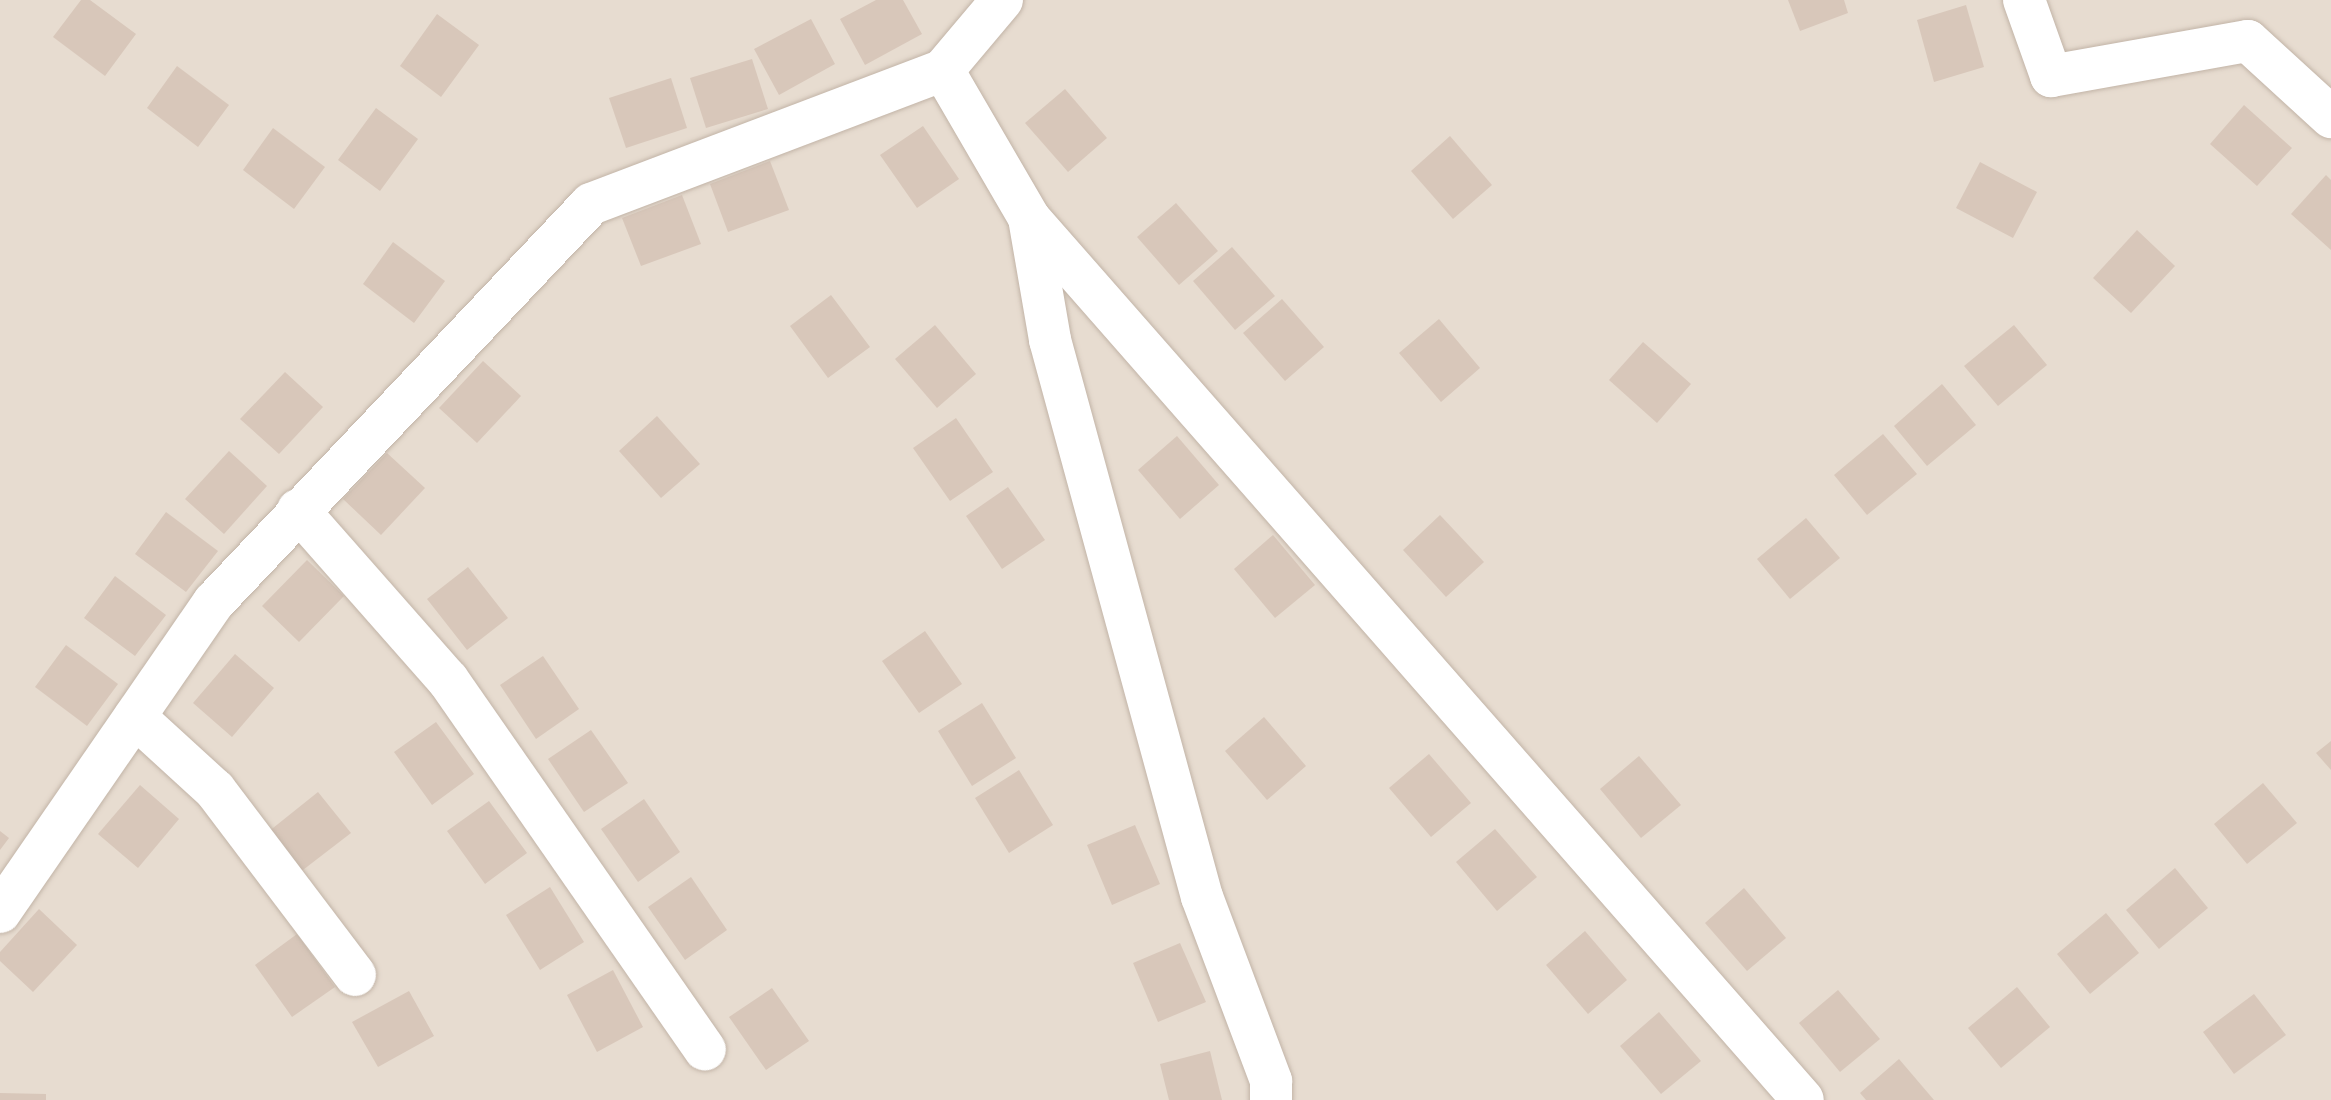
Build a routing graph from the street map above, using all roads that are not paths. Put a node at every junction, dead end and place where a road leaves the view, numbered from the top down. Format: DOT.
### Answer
graph roads {
  1 [pos="1002,0"];
  2 [pos="2024,0"];
  3 [pos="943,70"];
  4 [pos="2331,117"];
  5 [pos="1029,218"];
  6 [pos="298,510"];
  7 [pos="135,717"];
  8 [pos="0,912"];
  9 [pos="355,975"];
  10 [pos="705,1050"];
  11 [pos="1271,1100"];
  12 [pos="1803,1100"];
  1 -- 3 [label="street"];
  2 -- 4 [label="street"];
  3 -- 5 [label="street"];
  3 -- 6 [label="street"];
  5 -- 11 [label="street"];
  5 -- 12 [label="street"];
  6 -- 7 [label="street"];
  6 -- 10 [label="street"];
  7 -- 8 [label="street"];
  7 -- 9 [label="street"];
}
